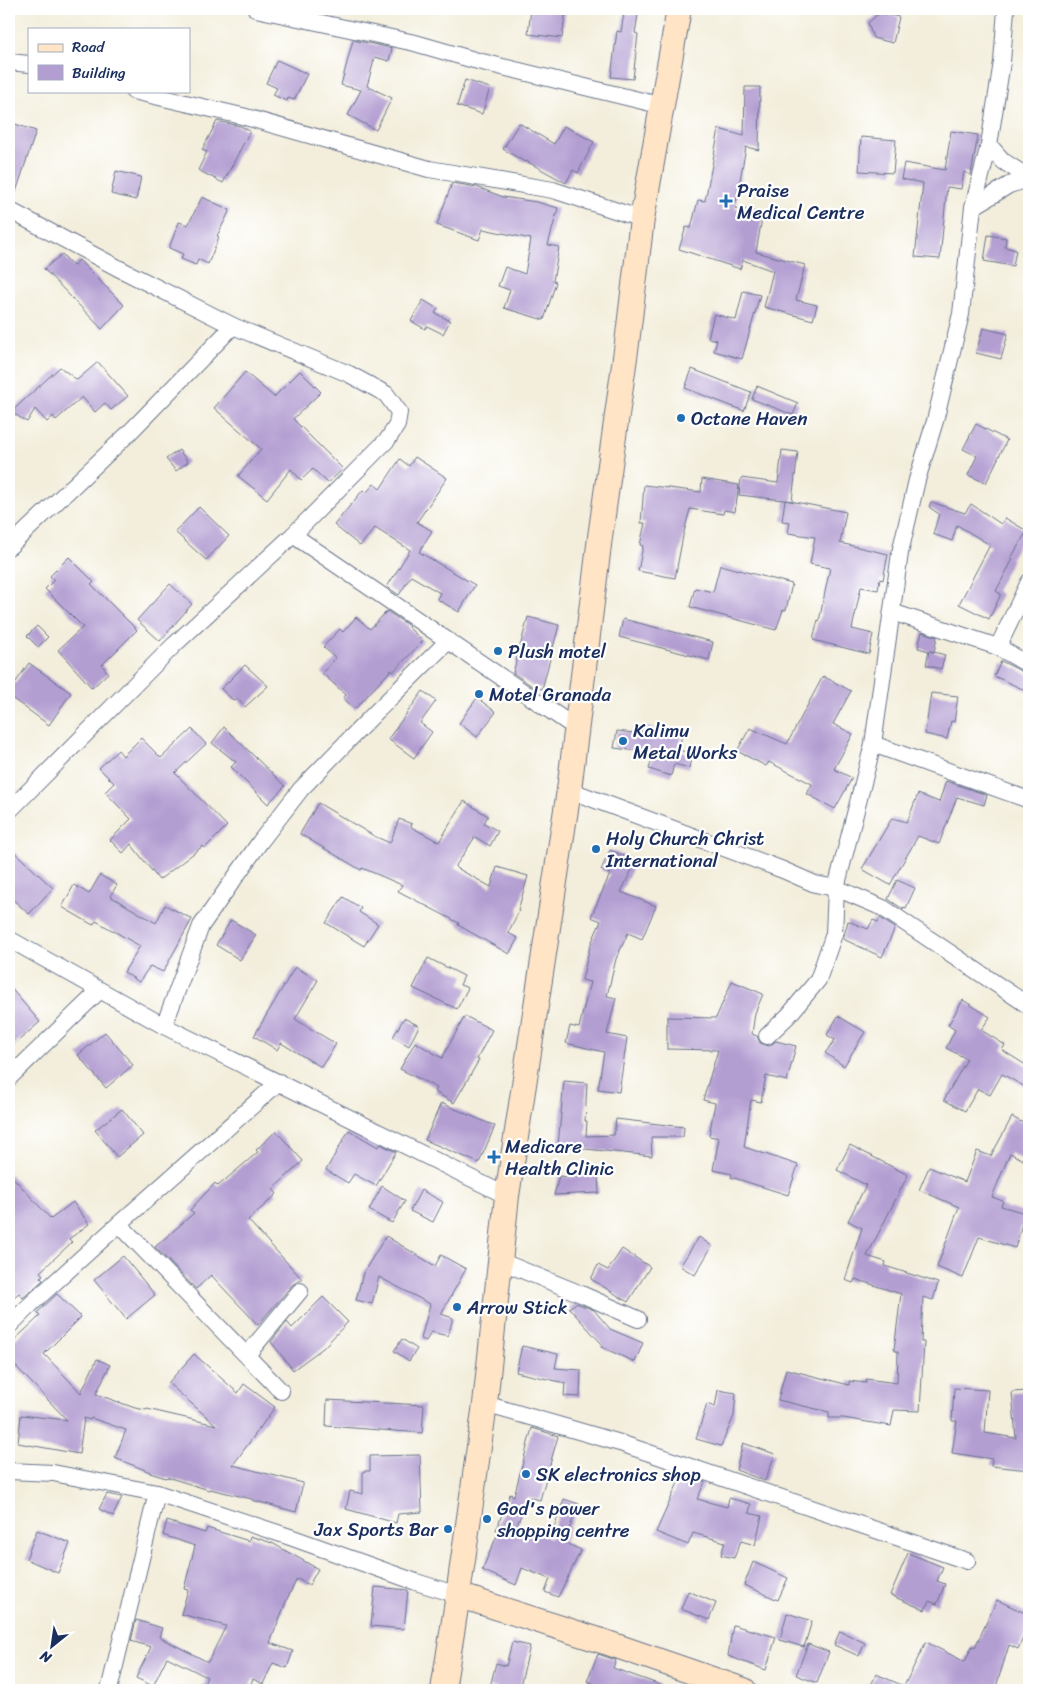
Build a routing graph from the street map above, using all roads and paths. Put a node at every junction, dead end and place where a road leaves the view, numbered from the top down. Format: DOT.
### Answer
graph roads {
  1 [pos="256,9"];
  2 [pos="679,9"];
  3 [pos="1006,9"];
  4 [pos="9,62"];
  5 [pos="28,64"];
  6 [pos="137,92"];
  7 [pos="663,106"];
  8 [pos="989,146"];
  9 [pos="1029,178"];
  10 [pos="973,207"];
  11 [pos="9,210"];
  12 [pos="642,219"];
  13 [pos="233,326"];
  14 [pos="293,534"];
  15 [pos="10,542"];
  16 [pos="1029,582"];
  17 [pos="892,612"];
  18 [pos="448,641"];
  19 [pos="998,647"];
  20 [pos="1029,665"];
  21 [pos="576,728"];
  22 [pos="873,744"];
  23 [pos="569,790"];
  24 [pos="1029,800"];
  25 [pos="9,811"];
  26 [pos="836,888"];
  27 [pos="9,939"];
  28 [pos="99,991"];
  29 [pos="1029,1006"];
  30 [pos="164,1026"];
  31 [pos="767,1036"];
  32 [pos="9,1078"];
  33 [pos="278,1082"];
  34 [pos="507,1196"];
  35 [pos="119,1224"];
  36 [pos="500,1261"];
  37 [pos="300,1291"];
  38 [pos="638,1320"];
  39 [pos="9,1326"];
  40 [pos="247,1355"];
  41 [pos="281,1391"];
  42 [pos="484,1404"];
  43 [pos="9,1471"];
  44 [pos="157,1493"];
  45 [pos="968,1561"];
  46 [pos="458,1594"];
  47 [pos="109,1690"];
  48 [pos="442,1690"];
  49 [pos="744,1690"];
  1 -- 7 [label="street"];
  2 -- 7 [label="street"];
  3 -- 8 [label="street"];
  4 -- 5 [label="street"];
  6 -- 12 [label="street"];
  7 -- 12 [label="street"];
  8 -- 9 [label="street"];
  8 -- 10 [label="street"];
  9 -- 10 [label="street"];
  10 -- 17 [label="street"];
  11 -- 13 [label="street"];
  12 -- 21 [label="street"];
  13 -- 14 [label="street"];
  13 -- 15 [label="street"];
  14 -- 18 [label="street"];
  14 -- 25 [label="street"];
  16 -- 19 [label="street"];
  17 -- 19 [label="street"];
  17 -- 22 [label="street"];
  18 -- 21 [label="street"];
  18 -- 30 [label="street"];
  19 -- 20 [label="street"];
  21 -- 23 [label="street"];
  22 -- 24 [label="street"];
  22 -- 26 [label="street"];
  23 -- 26 [label="street"];
  23 -- 34 [label="street"];
  26 -- 29 [label="street"];
  26 -- 31 [label="street"];
  27 -- 28 [label="street"];
  28 -- 30 [label="street"];
  28 -- 32 [label="street"];
  30 -- 33 [label="street"];
  33 -- 34 [label="street"];
  33 -- 35 [label="street"];
  34 -- 36 [label="street"];
  35 -- 39 [label="street"];
  35 -- 40 [label="street"];
  36 -- 38 [label="street"];
  36 -- 42 [label="street"];
  37 -- 40 [label="street"];
  40 -- 41 [label="street"];
  42 -- 45 [label="street"];
  42 -- 46 [label="street"];
  43 -- 44 [label="street"];
  44 -- 46 [label="street"];
  44 -- 47 [label="street"];
  46 -- 48 [label="street"];
  46 -- 49 [label="street"];
}
